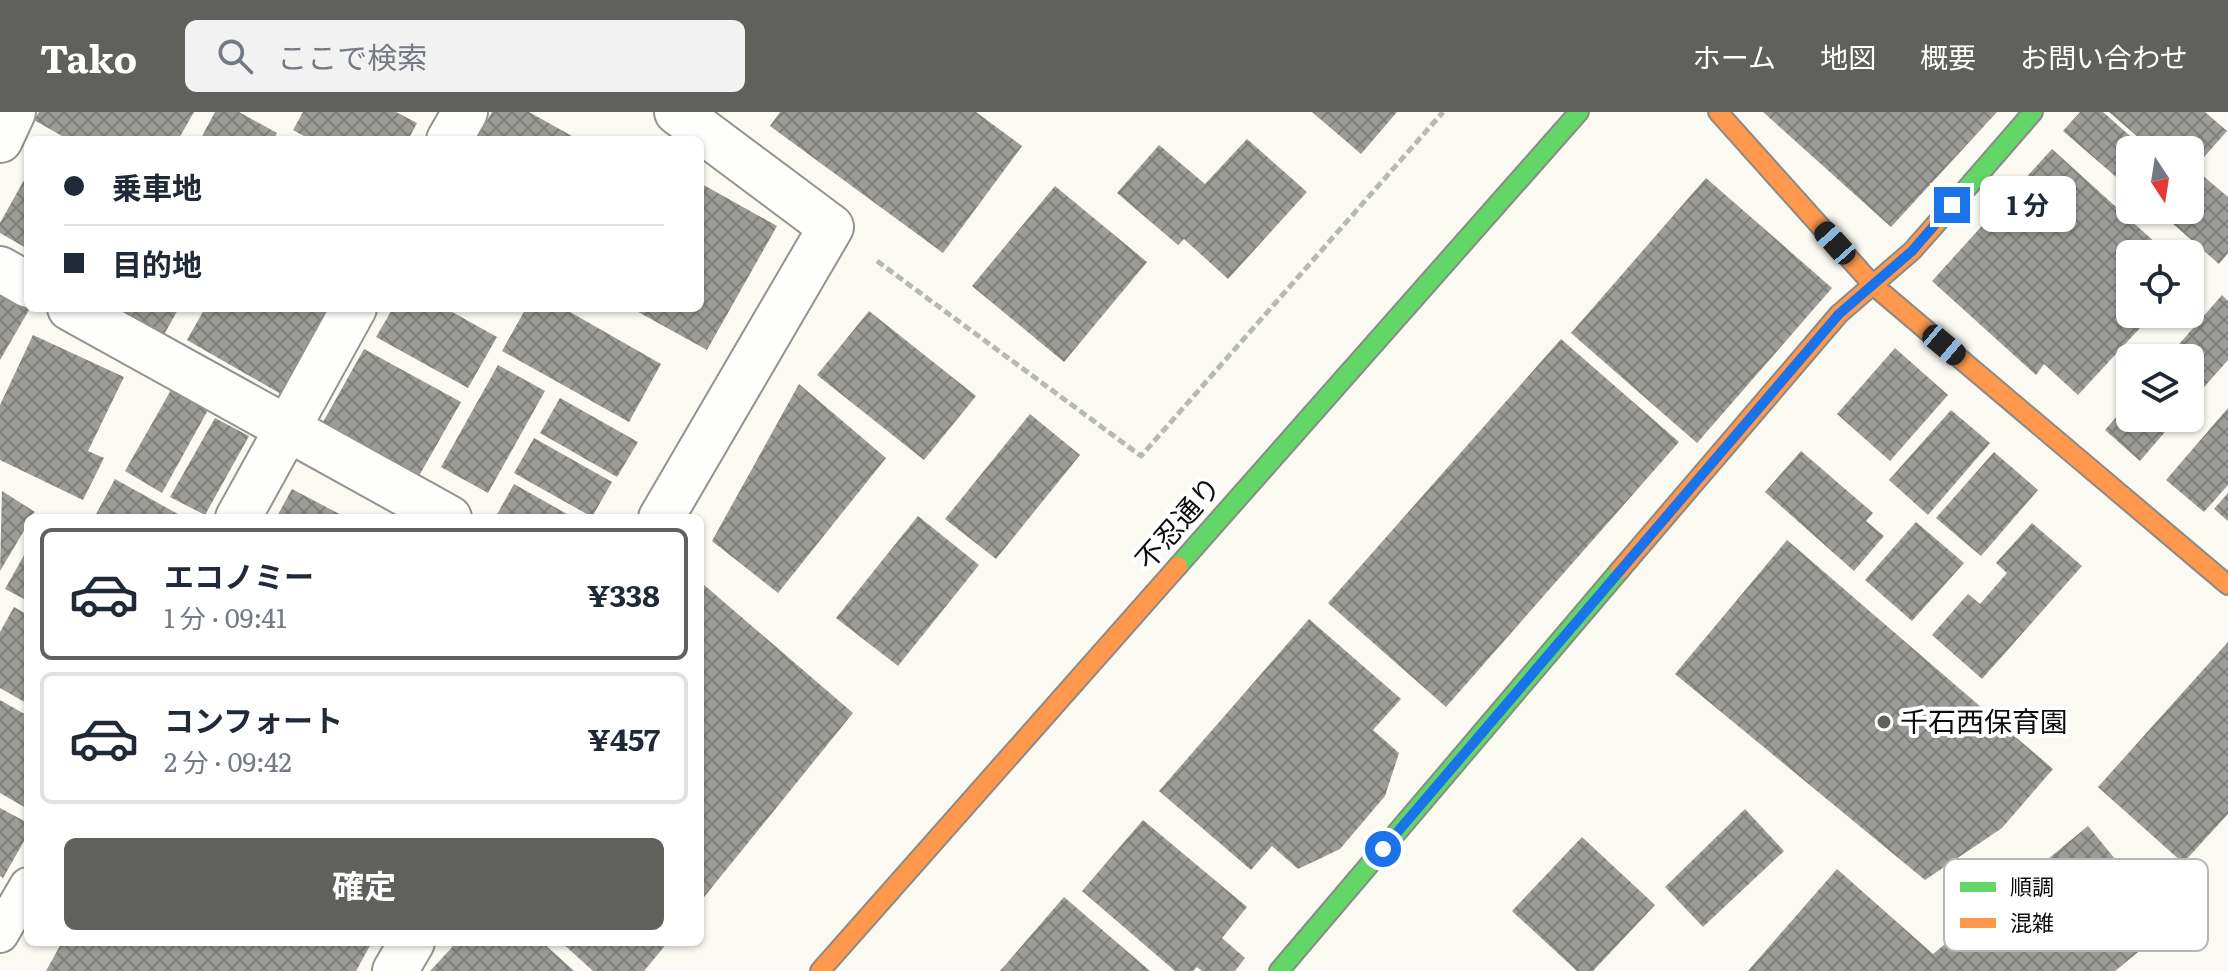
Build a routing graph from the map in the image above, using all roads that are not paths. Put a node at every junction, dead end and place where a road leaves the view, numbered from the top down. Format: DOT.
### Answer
graph roads {
  1 [pos="13,112"];
  2 [pos="465,112"];
  3 [pos="1579,112"];
  4 [pos="1718,112"];
  5 [pos="2033,112"];
  6 [pos="688,115"];
  7 [pos="451,136"];
  8 [pos="0,140"];
  9 [pos="0,269"];
  10 [pos="24,283"];
  11 [pos="1873,285"];
  12 [pos="77,312"];
  13 [pos="352,312"];
  14 [pos="286,429"];
  15 [pos="240,514"];
  16 [pos="442,514"];
  17 [pos="663,514"];
  18 [pos="2228,585"];
  19 [pos="24,893"];
  20 [pos="0,934"];
  21 [pos="410,946"];
  22 [pos="395,971"];
  23 [pos="820,971"];
  24 [pos="1279,971"];
  1 -- 8 [label="street"];
  2 -- 7 [label="street"];
  3 -- 23 [label="street, 不忍通り"];
  4 -- 11 [label="street"];
  5 -- 11 [label="street"];
  6 -- 17 [label="street"];
  9 -- 10 [label="street"];
  11 -- 18 [label="street"];
  11 -- 24 [label="street"];
  12 -- 14 [label="street"];
  13 -- 14 [label="street"];
  14 -- 15 [label="street"];
  14 -- 16 [label="street"];
  19 -- 20 [label="lane"];
  21 -- 22 [label="street"];
}
